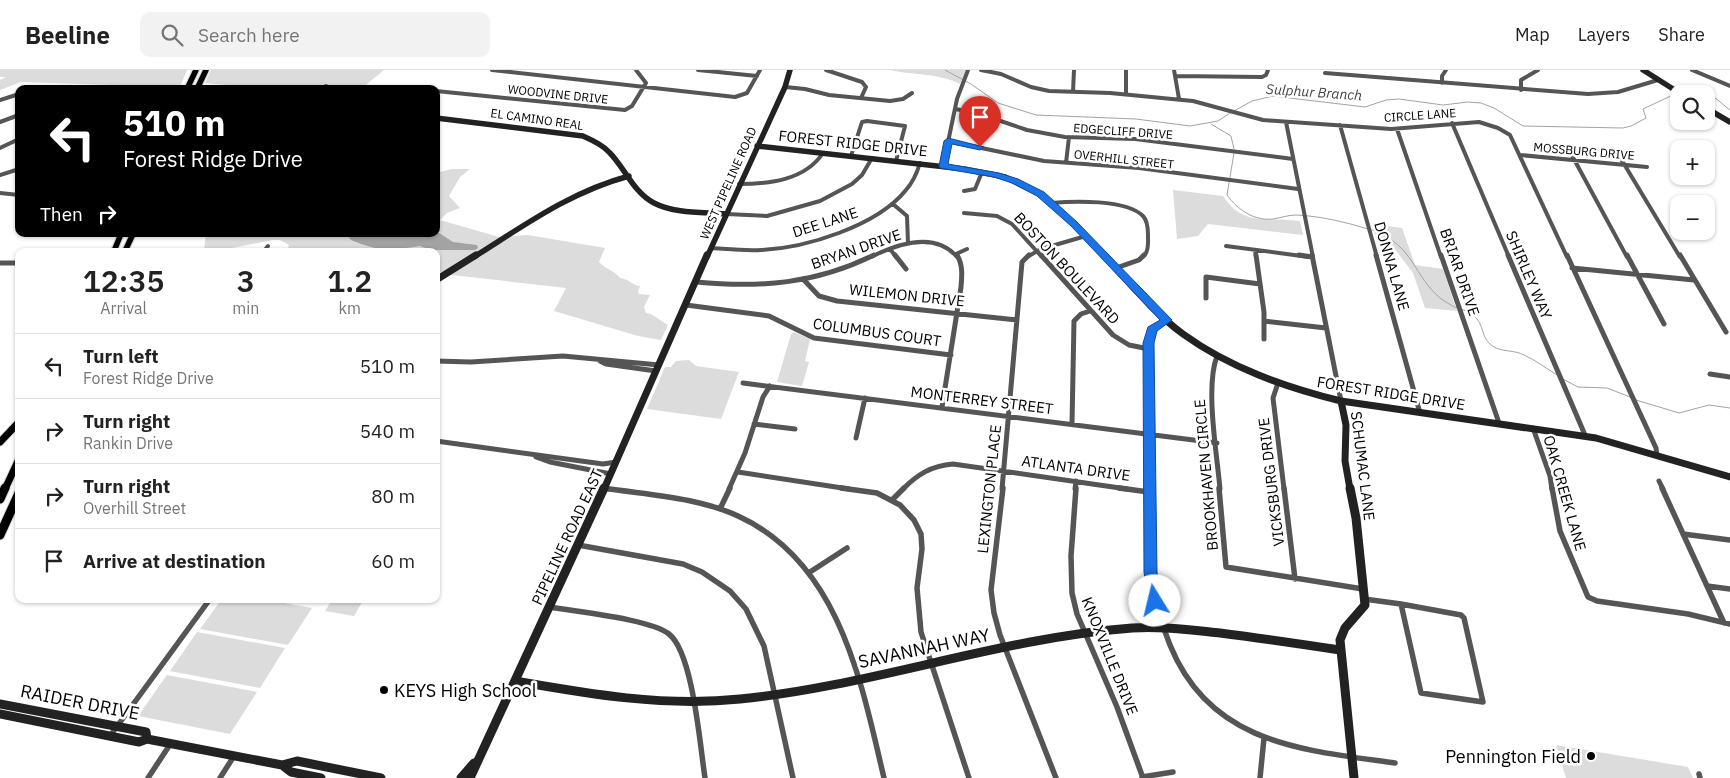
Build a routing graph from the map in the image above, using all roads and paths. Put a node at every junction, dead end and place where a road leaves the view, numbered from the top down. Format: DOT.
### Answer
graph roads {
  1 [pos="196,70"];
  2 [pos="206,70"];
  3 [pos="492,70"];
  4 [pos="636,70"];
  5 [pos="698,70"];
  6 [pos="760,70"];
  7 [pos="790,70"];
  8 [pos="826,70"];
  9 [pos="968,70"];
  10 [pos="981,70"];
  11 [pos="1074,70"];
  12 [pos="1126,70"];
  13 [pos="1174,70"];
  14 [pos="1223,70"];
  15 [pos="1268,70"];
  16 [pos="1353,70"];
  17 [pos="1446,70"];
  18 [pos="1538,70"];
  19 [pos="1643,70"];
  20 [pos="1692,70"];
  21 [pos="1011,71"];
  22 [pos="1325,73"];
  23 [pos="757,76"];
  24 [pos="1006,76"];
  25 [pos="1175,76"];
  26 [pos="1353,76"];
  27 [pos="1226,78"];
  28 [pos="1658,80"];
  29 [pos="1442,83"];
  30 [pos="189,85"];
  31 [pos="199,85"];
  32 [pos="785,86"];
  33 [pos="1730,86"];
  34 [pos="1670,87"];
  35 [pos="643,88"];
  36 [pos="1521,90"];
  37 [pos="440,91"];
  38 [pos="1073,92"];
  39 [pos="912,94"];
  40 [pos="1126,94"];
  41 [pos="15,95"];
  42 [pos="861,98"];
  43 [pos="1180,99"];
  44 [pos="0,100"];
  45 [pos="955,109"];
  46 [pos="1715,113"];
  47 [pos="15,116"];
  48 [pos="440,118"];
  49 [pos="1730,121"];
  50 [pos="0,122"];
  51 [pos="1286,122"];
  52 [pos="1452,123"];
  53 [pos="1340,126"];
  54 [pos="1398,129"];
  55 [pos="1069,137"];
  56 [pos="15,141"];
  57 [pos="948,141"];
  58 [pos="757,146"];
  59 [pos="0,148"];
  60 [pos="1569,150"];
  61 [pos="823,153"];
  62 [pos="1618,154"];
  63 [pos="1520,155"];
  64 [pos="851,156"];
  65 [pos="872,158"];
  66 [pos="1293,160"];
  67 [pos="1575,160"];
  68 [pos="896,161"];
  69 [pos="1066,163"];
  70 [pos="920,164"];
  71 [pos="1624,165"];
  72 [pos="943,166"];
  73 [pos="1647,167"];
  74 [pos="15,170"];
  75 [pos="982,172"];
  76 [pos="0,175"];
  77 [pos="629,176"];
  78 [pos="739,184"];
  79 [pos="1298,189"];
  80 [pos="964,191"];
  81 [pos="0,192"];
  82 [pos="15,194"];
  83 [pos="1051,202"];
  84 [pos="893,204"];
  85 [pos="964,213"];
  86 [pos="726,214"];
  87 [pos="1089,237"];
  88 [pos="908,243"];
  89 [pos="1226,246"];
  90 [pos="711,248"];
  91 [pos="967,249"];
  92 [pos="890,250"];
  93 [pos="1255,250"];
  94 [pos="1038,251"];
  95 [pos="956,254"];
  96 [pos="1312,257"];
  97 [pos="0,263"];
  98 [pos="15,263"];
  99 [pos="1116,268"];
  100 [pos="1572,268"];
  101 [pos="906,269"];
  102 [pos="1637,274"];
  103 [pos="440,277"];
  104 [pos="803,279"];
  105 [pos="1694,280"];
  106 [pos="696,282"];
  107 [pos="1260,284"];
  108 [pos="1206,298"];
  109 [pos="686,305"];
  110 [pos="1090,311"];
  111 [pos="958,312"];
  112 [pos="1016,320"];
  113 [pos="1167,320"];
  114 [pos="1264,321"];
  115 [pos="1664,324"];
  116 [pos="1326,328"];
  117 [pos="1726,332"];
  118 [pos="1264,338"];
  119 [pos="1148,350"];
  120 [pos="951,355"];
  121 [pos="1217,356"];
  122 [pos="440,361"];
  123 [pos="658,368"];
  124 [pos="1710,374"];
  125 [pos="1730,377"];
  126 [pos="743,383"];
  127 [pos="1278,383"];
  128 [pos="770,386"];
  129 [pos="865,398"];
  130 [pos="1340,401"];
  131 [pos="942,407"];
  132 [pos="1420,413"];
  133 [pos="1010,416"];
  134 [pos="754,424"];
  135 [pos="1072,424"];
  136 [pos="1499,424"];
  137 [pos="15,426"];
  138 [pos="1532,428"];
  139 [pos="795,429"];
  140 [pos="15,433"];
  141 [pos="1149,434"];
  142 [pos="1585,435"];
  143 [pos="856,438"];
  144 [pos="0,442"];
  145 [pos="440,442"];
  146 [pos="1217,443"];
  147 [pos="531,455"];
  148 [pos="1657,456"];
  149 [pos="616,462"];
  150 [pos="15,467"];
  151 [pos="1005,470"];
  152 [pos="738,472"];
  153 [pos="611,474"];
  154 [pos="1730,477"];
  155 [pos="1076,481"];
  156 [pos="1659,481"];
  157 [pos="604,488"];
  158 [pos="1149,492"];
  159 [pos="0,499"];
  160 [pos="892,500"];
  161 [pos="15,501"];
  162 [pos="720,509"];
  163 [pos="1,531"];
  164 [pos="1683,534"];
  165 [pos="1730,540"];
  166 [pos="578,545"];
  167 [pos="847,548"];
  168 [pos="810,572"];
  169 [pos="1295,579"];
  170 [pos="1707,586"];
  171 [pos="1363,589"];
  172 [pos="1730,589"];
  173 [pos="1364,599"];
  174 [pos="207,603"];
  175 [pos="1401,604"];
  176 [pos="550,607"];
  177 [pos="1727,624"];
  178 [pos="1164,627"];
  179 [pos="1084,633"];
  180 [pos="1006,648"];
  181 [pos="1340,650"];
  182 [pos="931,663"];
  183 [pos="858,678"];
  184 [pos="515,680"];
  185 [pos="775,694"];
  186 [pos="693,701"];
  187 [pos="0,704"];
  188 [pos="0,714"];
  189 [pos="117,726"];
  190 [pos="110,736"];
  191 [pos="1264,738"];
  192 [pos="147,739"];
  193 [pos="171,744"];
  194 [pos="483,751"];
  195 [pos="234,756"];
  196 [pos="1351,756"];
  197 [pos="1395,763"];
  198 [pos="282,765"];
  199 [pos="1173,772"];
  200 [pos="148,778"];
  201 [pos="220,778"];
  202 [pos="321,778"];
  203 [pos="380,778"];
  204 [pos="461,778"];
  205 [pos="470,778"];
  206 [pos="705,778"];
  207 [pos="793,778"];
  208 [pos="884,778"];
  209 [pos="969,778"];
  210 [pos="1056,778"];
  211 [pos="1142,778"];
  212 [pos="1260,778"];
  213 [pos="1354,778"];
  1 -- 30 [label="main road"];
  2 -- 31 [label="main road"];
  3 -- 35 [label="street"];
  4 -- 35 [label="street"];
  5 -- 23 [label="street"];
  6 -- 23 [label="street"];
  7 -- 32 [label="main road, WEST PIPELINE ROAD"];
  8 -- 42 [label="street"];
  9 -- 45 [label="street"];
  10 -- 24 [label="street, CIRCLE LANE"];
  11 -- 38 [label="street"];
  12 -- 40 [label="street"];
  13 -- 25 [label="street"];
  14 -- 27 [label="street"];
  15 -- 27 [label="street"];
  16 -- 26 [label="street"];
  17 -- 29 [label="street"];
  18 -- 36 [label="street"];
  19 -- 28 [label="main road"];
  20 -- 33 [label="street"];
  21 -- 24 [label="street"];
  22 -- 26 [label="street"];
  23 -- 35 [label="street"];
  24 -- 38 [label="street, CIRCLE LANE"];
  25 -- 27 [label="street"];
  25 -- 43 [label="street"];
  26 -- 29 [label="street"];
  28 -- 34 [label="main road"];
  28 -- 36 [label="street"];
  29 -- 36 [label="street"];
  32 -- 42 [label="street"];
  32 -- 58 [label="main road, WEST PIPELINE ROAD"];
  35 -- 37 [label="street, WOODVINE DRIVE"];
  38 -- 40 [label="street, CIRCLE LANE"];
  39 -- 42 [label="street"];
  40 -- 43 [label="street, CIRCLE LANE"];
  41 -- 44 [label="street"];
  43 -- 51 [label="street, CIRCLE LANE"];
  45 -- 55 [label="street, EDGECLIFF DRIVE"];
  45 -- 57 [label="street"];
  46 -- 49 [label="main road"];
  47 -- 50 [label="street"];
  48 -- 77 [label="main road, EL CAMINO REAL"];
  51 -- 53 [label="street, CIRCLE LANE"];
  51 -- 66 [label="street, SCHUMAC LANE"];
  52 -- 54 [label="street, CIRCLE LANE"];
  52 -- 63 [label="street, CIRCLE LANE"];
  52 -- 142 [label="street, SHIRLEY WAY"];
  53 -- 54 [label="street, CIRCLE LANE"];
  53 -- 132 [label="street, DONNA LANE"];
  54 -- 136 [label="street, BRIAR DRIVE"];
  55 -- 66 [label="street, EDGECLIFF DRIVE"];
  55 -- 69 [label="street"];
  56 -- 59 [label="street"];
  57 -- 69 [label="street, OVERHILL STREET"];
  57 -- 72 [label="street"];
  58 -- 61 [label="main road, FOREST RIDGE DRIVE"];
  58 -- 78 [label="main road, WEST PIPELINE ROAD"];
  60 -- 67 [label="street"];
  61 -- 64 [label="main road, FOREST RIDGE DRIVE"];
  61 -- 78 [label="street"];
  62 -- 71 [label="street"];
  63 -- 67 [label="street, MOSSBURG DRIVE"];
  63 -- 100 [label="street, CIRCLE LANE"];
  64 -- 65 [label="main road, FOREST RIDGE DRIVE"];
  64 -- 68 [label="street"];
  65 -- 68 [label="main road, FOREST RIDGE DRIVE"];
  65 -- 86 [label="street"];
  66 -- 79 [label="street, SCHUMAC LANE"];
  67 -- 71 [label="street, MOSSBURG DRIVE"];
  67 -- 102 [label="street"];
  68 -- 70 [label="main road, FOREST RIDGE DRIVE"];
  69 -- 79 [label="street, OVERHILL STREET"];
  70 -- 72 [label="main road, FOREST RIDGE DRIVE"];
  70 -- 84 [label="street, DEE LANE"];
  71 -- 73 [label="street, MOSSBURG DRIVE"];
  71 -- 105 [label="street"];
  72 -- 75 [label="main road, FOREST RIDGE DRIVE"];
  74 -- 76 [label="street"];
  75 -- 80 [label="street"];
  75 -- 83 [label="main road, FOREST RIDGE DRIVE"];
  77 -- 86 [label="main road, EL CAMINO REAL"];
  77 -- 103 [label="main road"];
  78 -- 86 [label="main road, WEST PIPELINE ROAD"];
  79 -- 96 [label="street, SCHUMAC LANE"];
  81 -- 82 [label="street"];
  83 -- 87 [label="main road, FOREST RIDGE DRIVE"];
  83 -- 99 [label="street"];
  84 -- 88 [label="street"];
  84 -- 90 [label="street, DEE LANE"];
  85 -- 94 [label="street, BOSTON BOULEVARD"];
  86 -- 90 [label="main road, WEST PIPELINE ROAD"];
  87 -- 94 [label="street, LEXINGTON PLACE"];
  87 -- 99 [label="main road, FOREST RIDGE DRIVE"];
  88 -- 92 [label="street, BRYAN DRIVE"];
  88 -- 95 [label="street, BRYAN DRIVE"];
  89 -- 93 [label="street"];
  90 -- 106 [label="main road, WEST PIPELINE ROAD"];
  91 -- 95 [label="street"];
  92 -- 101 [label="street"];
  92 -- 104 [label="street, BRYAN DRIVE"];
  93 -- 96 [label="street"];
  93 -- 107 [label="street"];
  94 -- 110 [label="street, BOSTON BOULEVARD"];
  94 -- 112 [label="street, LEXINGTON PLACE"];
  95 -- 111 [label="street"];
  96 -- 116 [label="street, SCHUMAC LANE"];
  97 -- 98 [label="street"];
  99 -- 113 [label="main road, FOREST RIDGE DRIVE"];
  100 -- 102 [label="street"];
  100 -- 148 [label="street, CIRCLE LANE"];
  102 -- 105 [label="street"];
  102 -- 115 [label="street"];
  104 -- 106 [label="street, BRYAN DRIVE"];
  104 -- 111 [label="street, WILEMON DRIVE"];
  105 -- 117 [label="street"];
  106 -- 109 [label="main road, WEST PIPELINE ROAD"];
  107 -- 108 [label="street"];
  107 -- 114 [label="street"];
  109 -- 120 [label="street, COLUMBUS COURT"];
  109 -- 123 [label="main road, PIPELINE ROAD EAST"];
  110 -- 119 [label="street, BOSTON BOULEVARD"];
  110 -- 135 [label="street"];
  111 -- 112 [label="street, WILEMON DRIVE"];
  111 -- 120 [label="street"];
  112 -- 133 [label="street, LEXINGTON PLACE"];
  113 -- 119 [label="street"];
  113 -- 121 [label="main road, FOREST RIDGE DRIVE"];
  114 -- 116 [label="street"];
  114 -- 118 [label="street"];
  116 -- 130 [label="street, SCHUMAC LANE"];
  119 -- 141 [label="street"];
  120 -- 131 [label="street"];
  121 -- 127 [label="main road, FOREST RIDGE DRIVE"];
  121 -- 146 [label="street, BROOKHAVEN CIRCLE"];
  122 -- 123 [label="street"];
  123 -- 149 [label="main road, PIPELINE ROAD EAST"];
  124 -- 125 [label="street"];
  126 -- 128 [label="street, MONTERREY STREET"];
  127 -- 130 [label="main road, FOREST RIDGE DRIVE"];
  127 -- 169 [label="street, VICKSBURG DRIVE"];
  128 -- 129 [label="street, MONTERREY STREET"];
  128 -- 134 [label="street"];
  129 -- 131 [label="street, MONTERREY STREET"];
  129 -- 143 [label="street"];
  130 -- 132 [label="main road, FOREST RIDGE DRIVE"];
  130 -- 171 [label="main road, SCHUMAC LANE"];
  131 -- 133 [label="street, MONTERREY STREET"];
  132 -- 136 [label="main road, FOREST RIDGE DRIVE"];
  133 -- 135 [label="street, MONTERREY STREET"];
  133 -- 151 [label="street, LEXINGTON PLACE"];
  134 -- 139 [label="street"];
  134 -- 152 [label="street"];
  135 -- 141 [label="street, MONTERREY STREET"];
  136 -- 138 [label="main road, FOREST RIDGE DRIVE"];
  137 -- 144 [label="main road"];
  138 -- 142 [label="main road, FOREST RIDGE DRIVE"];
  138 -- 177 [label="street, OAK CREEK LANE"];
  140 -- 144 [label="main road"];
  141 -- 146 [label="street, MONTERREY STREET"];
  141 -- 158 [label="street"];
  142 -- 148 [label="main road, FOREST RIDGE DRIVE"];
  145 -- 147 [label="street"];
  146 -- 169 [label="street, BROOKHAVEN CIRCLE"];
  147 -- 149 [label="street"];
  147 -- 153 [label="street"];
  148 -- 154 [label="main road, FOREST RIDGE DRIVE"];
  149 -- 153 [label="main road, PIPELINE ROAD EAST"];
  150 -- 159 [label="main road"];
  151 -- 155 [label="street, ATLANTA DRIVE"];
  151 -- 160 [label="street, ATLANTA DRIVE"];
  151 -- 180 [label="street, LEXINGTON PLACE"];
  152 -- 160 [label="street"];
  152 -- 162 [label="street"];
  153 -- 157 [label="main road, PIPELINE ROAD EAST"];
  155 -- 158 [label="street, ATLANTA DRIVE"];
  155 -- 179 [label="street, KNOXVILLE DRIVE"];
  156 -- 164 [label="street"];
  157 -- 162 [label="street"];
  157 -- 166 [label="main road, PIPELINE ROAD EAST"];
  158 -- 178 [label="street"];
  160 -- 182 [label="street"];
  161 -- 163 [label="main road"];
  162 -- 168 [label="street"];
  164 -- 165 [label="street"];
  164 -- 170 [label="street"];
  166 -- 176 [label="main road, PIPELINE ROAD EAST"];
  166 -- 185 [label="street"];
  167 -- 168 [label="street"];
  168 -- 183 [label="street"];
  169 -- 171 [label="street"];
  170 -- 172 [label="street"];
  170 -- 177 [label="street"];
  171 -- 173 [label="main road, SCHUMAC LANE"];
  173 -- 175 [label="street"];
  173 -- 181 [label="main road"];
  174 -- 189 [label="street"];
  175 -- 175 [label="street"];
  176 -- 184 [label="main road, PIPELINE ROAD EAST"];
  176 -- 186 [label="street"];
  178 -- 179 [label="main road, SAVANNAH WAY"];
  178 -- 181 [label="main road, SAVANNAH WAY"];
  178 -- 191 [label="street"];
  179 -- 180 [label="main road, SAVANNAH WAY"];
  179 -- 211 [label="street, KNOXVILLE DRIVE"];
  180 -- 182 [label="main road, SAVANNAH WAY"];
  180 -- 210 [label="street, LEXINGTON PLACE"];
  181 -- 196 [label="main road"];
  182 -- 183 [label="main road, SAVANNAH WAY"];
  182 -- 209 [label="street"];
  183 -- 185 [label="main road, SAVANNAH WAY"];
  183 -- 208 [label="street"];
  184 -- 186 [label="main road, SAVANNAH WAY"];
  184 -- 194 [label="main road, PIPELINE ROAD EAST"];
  185 -- 186 [label="main road, SAVANNAH WAY"];
  185 -- 207 [label="street"];
  186 -- 206 [label="street"];
  187 -- 189 [label="main road, RAIDER DRIVE"];
  188 -- 190 [label="main road, RAIDER DRIVE"];
  189 -- 190 [label="street"];
  189 -- 192 [label="main road, RAIDER DRIVE"];
  190 -- 192 [label="main road, RAIDER DRIVE"];
  191 -- 196 [label="street"];
  191 -- 212 [label="street"];
  192 -- 193 [label="main road, RAIDER DRIVE"];
  193 -- 195 [label="main road, RAIDER DRIVE"];
  193 -- 200 [label="street"];
  194 -- 204 [label="main road"];
  194 -- 205 [label="main road, PIPELINE ROAD EAST"];
  195 -- 198 [label="main road, RAIDER DRIVE"];
  195 -- 201 [label="street"];
  196 -- 197 [label="street"];
  196 -- 213 [label="main road"];
  198 -- 202 [label="main road, RAIDER DRIVE"];
  198 -- 203 [label="main road, RAIDER DRIVE"];
  199 -- 211 [label="street"];
}
